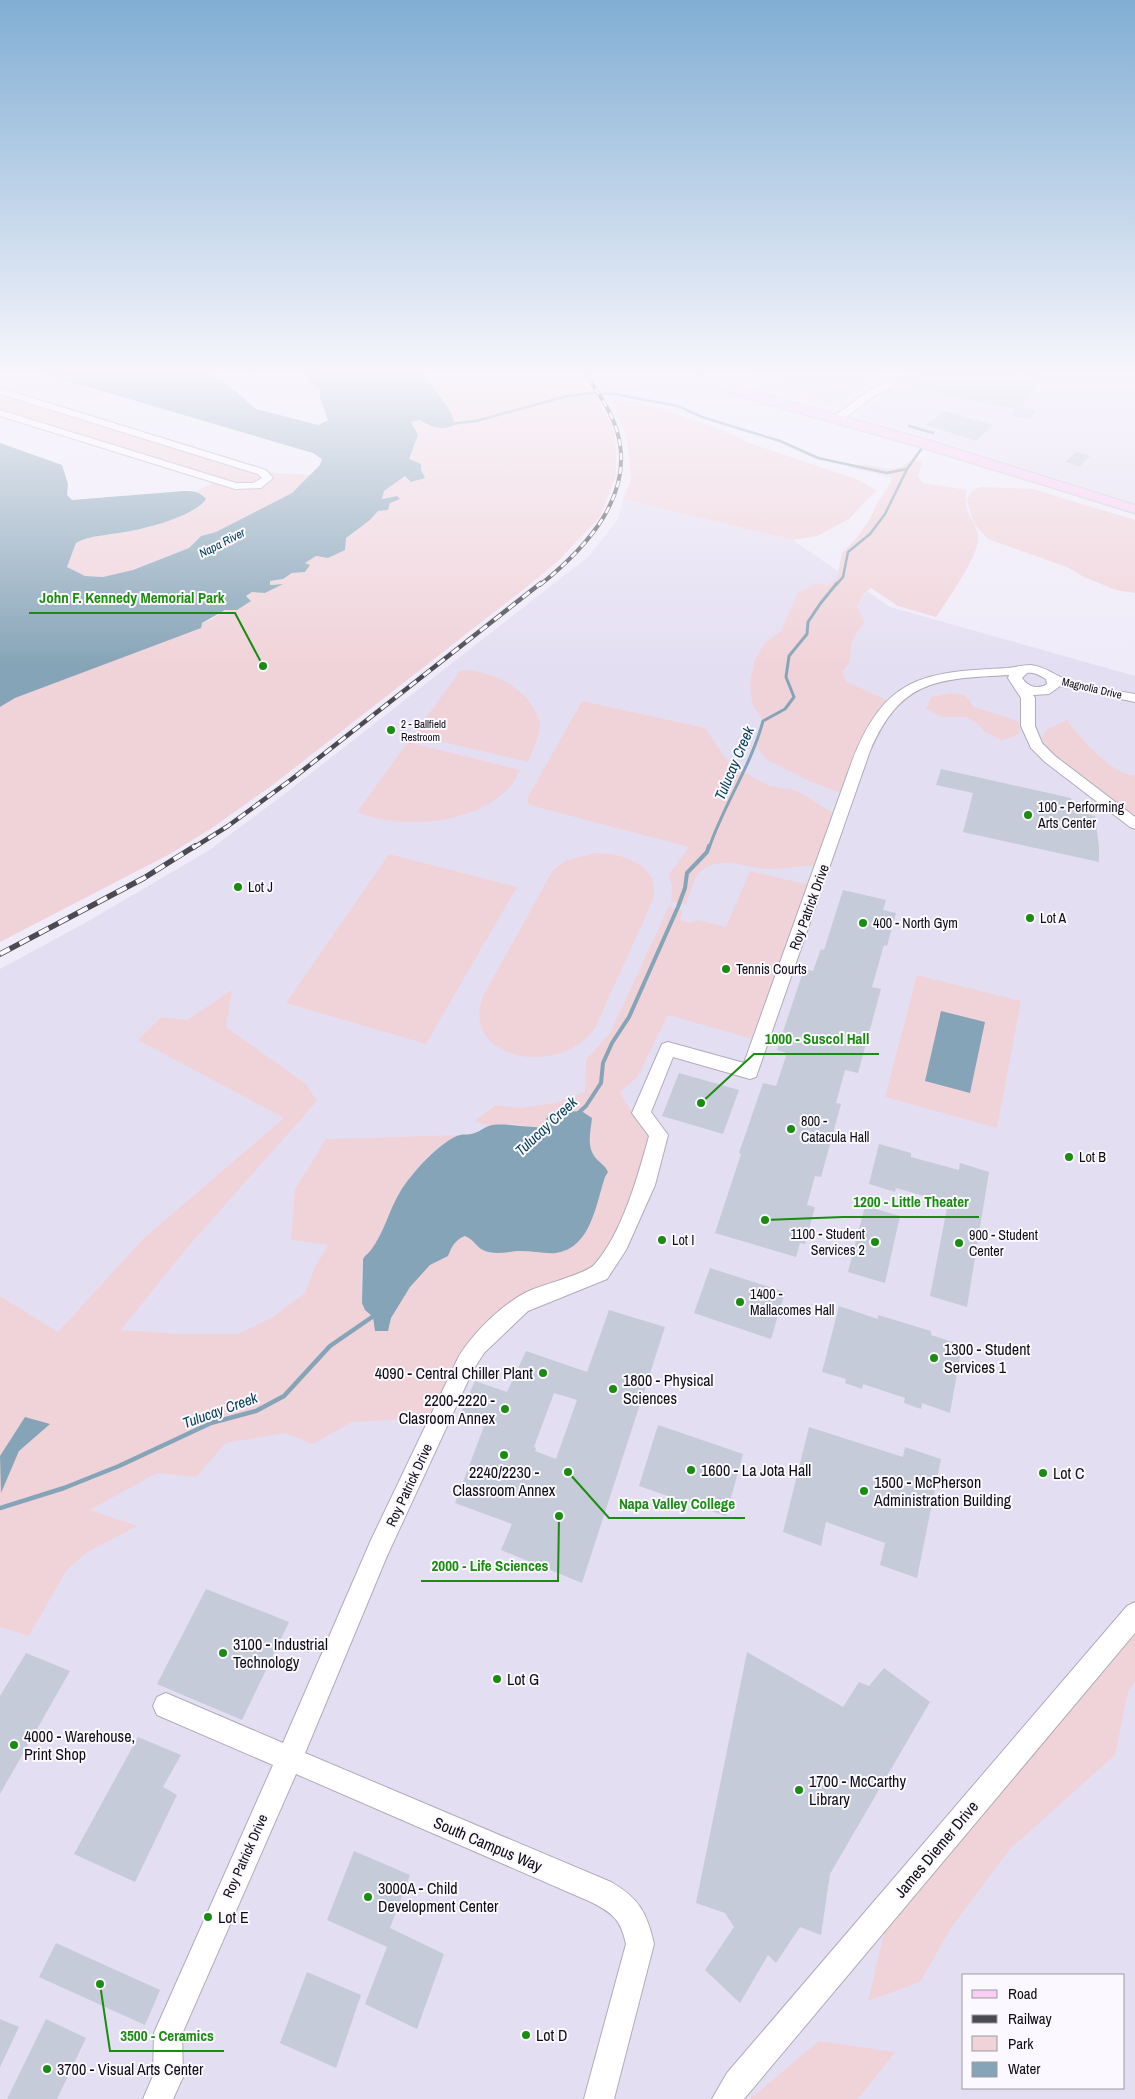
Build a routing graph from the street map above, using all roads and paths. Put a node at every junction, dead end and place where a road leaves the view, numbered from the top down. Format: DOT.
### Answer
graph roads {
  1 [pos="190,472"];
  2 [pos="262,472"];
  3 [pos="1023,472"];
  4 [pos="1027,473"];
  5 [pos="1135,503"];
  6 [pos="1135,509"];
  7 [pos="1019,680"];
  8 [pos="1049,685"];
  9 [pos="1135,698"];
  10 [pos="1135,704"];
  11 [pos="1028,709"];
  12 [pos="1135,824"];
  13 [pos="1135,1614"];
  14 [pos="166,1706"];
  15 [pos="289,1759"];
  16 [pos="732,2091"];
  17 [pos="158,2099"];
  18 [pos="599,2099"];
  19 [pos="712,2099"];
  1 -- 2 [label="street"];
  3 -- 4 [label="main road"];
  4 -- 5 [label="main road"];
  4 -- 6 [label="main road"];
  7 -- 8 [label="street, Magnolia Drive"];
  7 -- 8 [label="street, Magnolia Drive"];
  7 -- 11 [label="street"];
  7 -- 15 [label="street, Roy Patrick Drive"];
  8 -- 9 [label="street, Magnolia Drive"];
  8 -- 10 [label="street, Magnolia Drive"];
  8 -- 11 [label="street"];
  11 -- 12 [label="street"];
  13 -- 16 [label="street, James Diemer Drive"];
  14 -- 15 [label="street, South Campus Way"];
  15 -- 17 [label="street, Roy Patrick Drive"];
  15 -- 18 [label="street, South Campus Way"];
  16 -- 19 [label="street, James Diemer Drive"];
}
